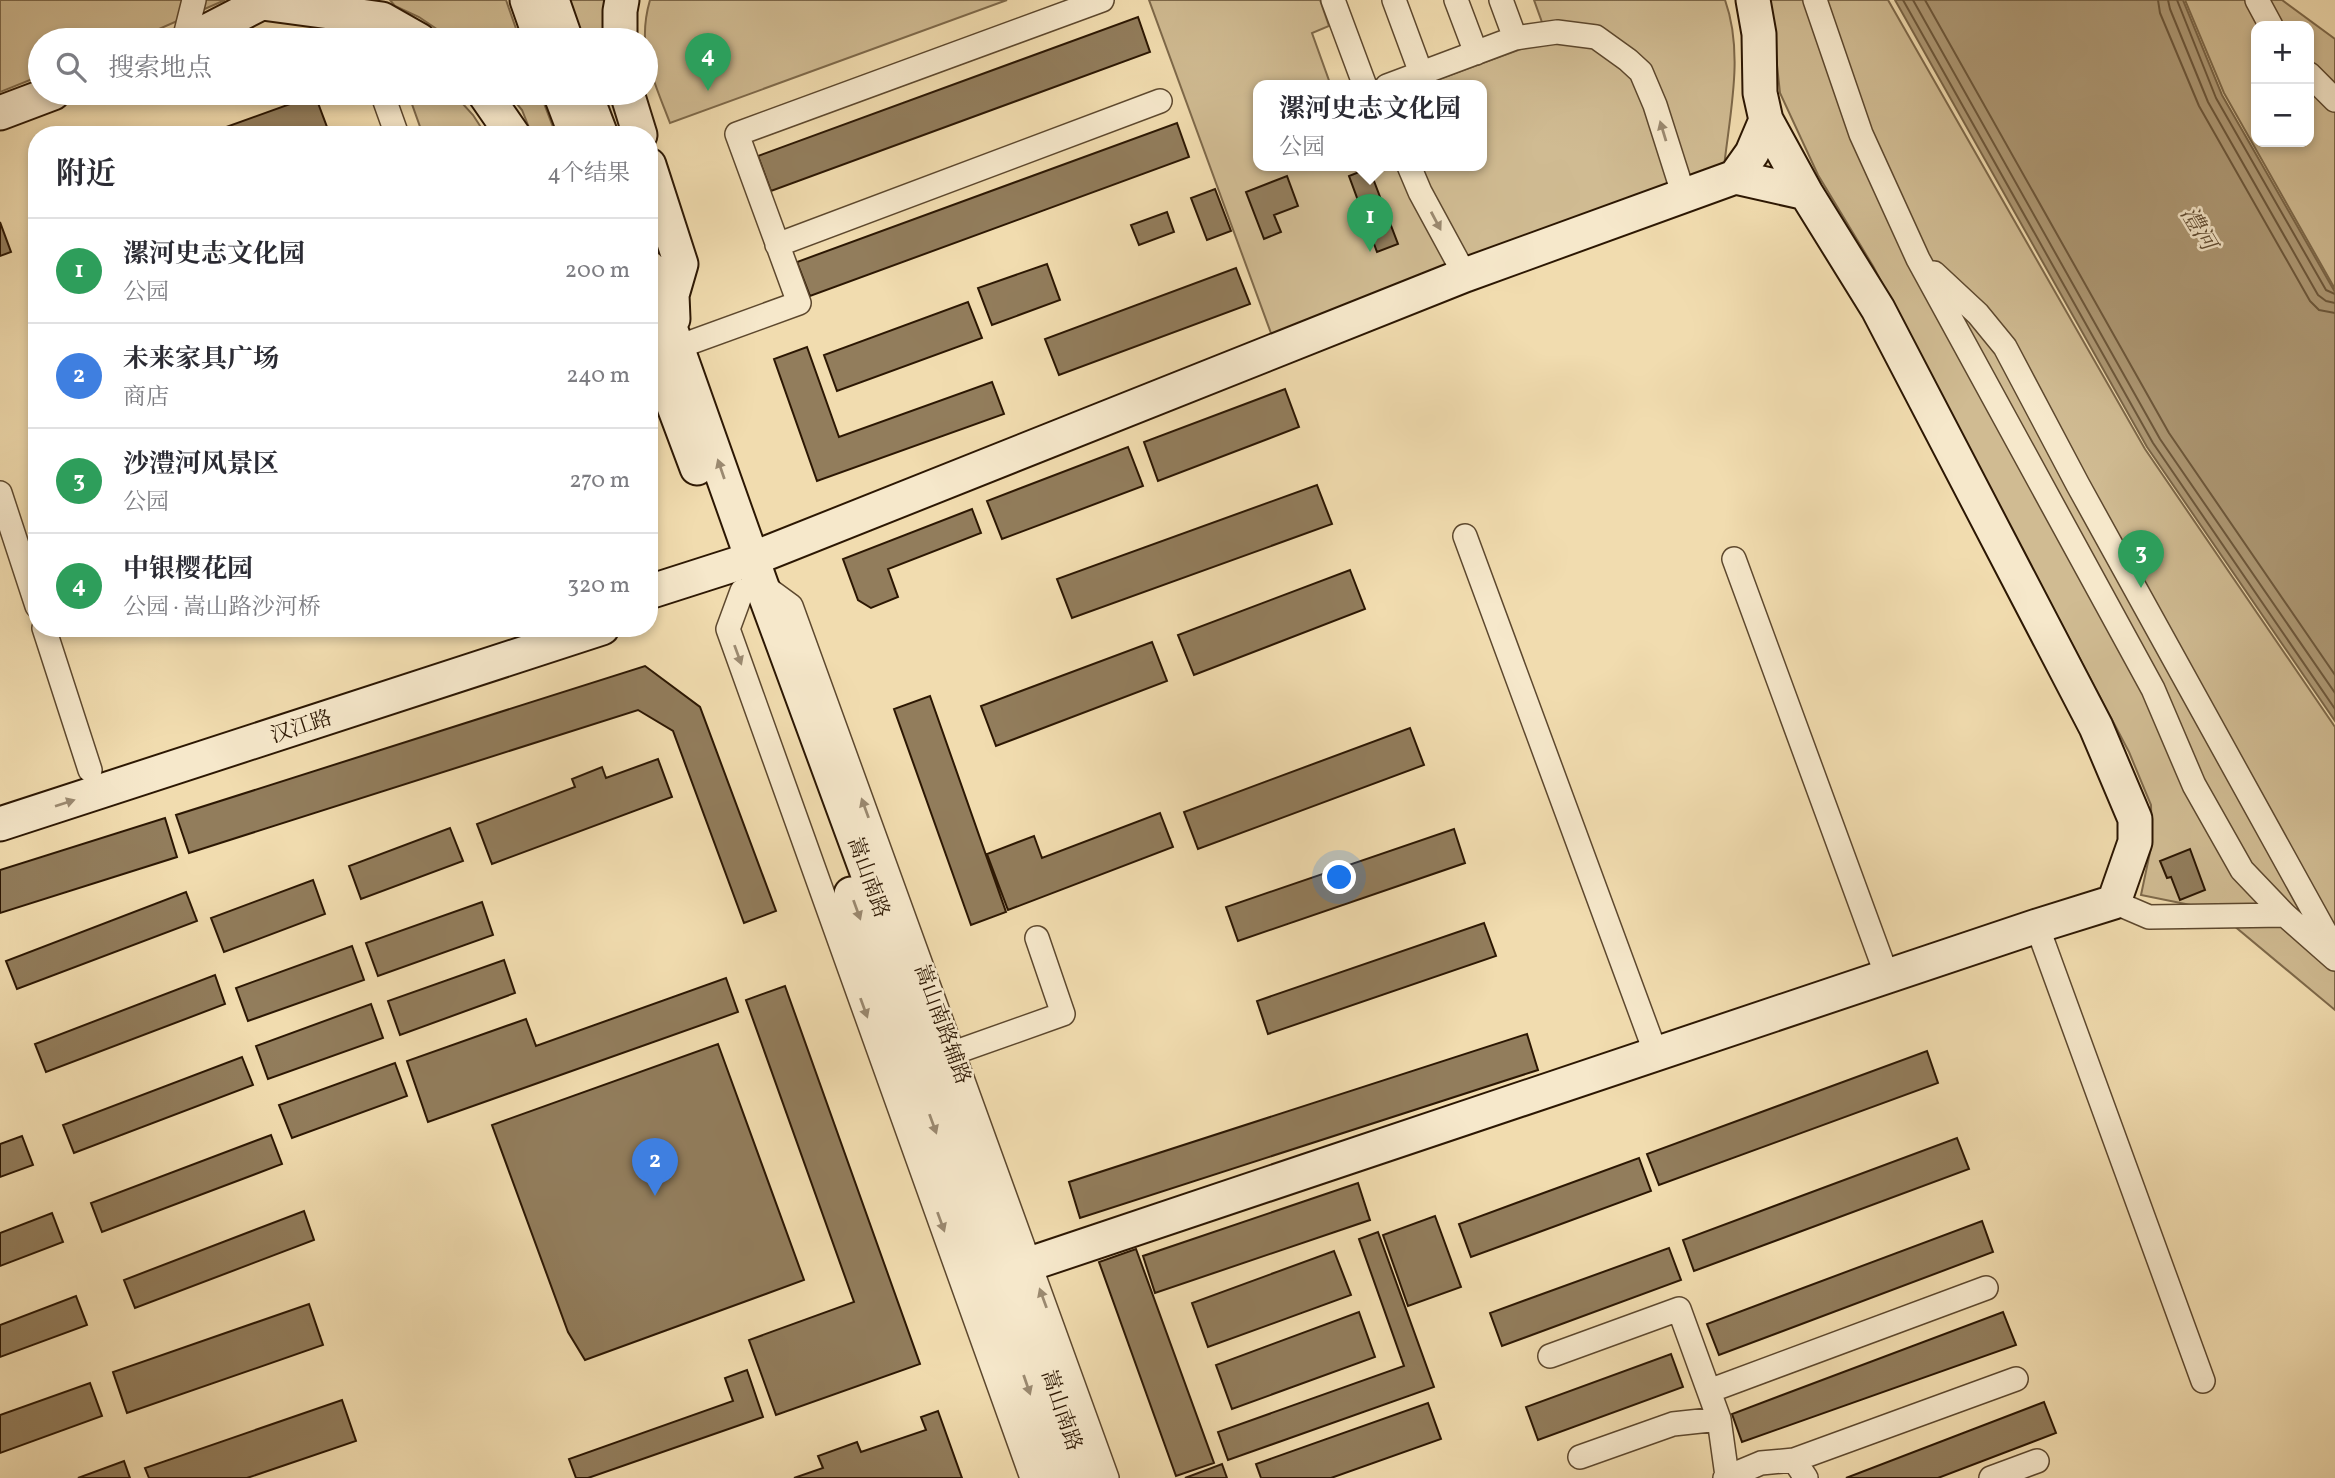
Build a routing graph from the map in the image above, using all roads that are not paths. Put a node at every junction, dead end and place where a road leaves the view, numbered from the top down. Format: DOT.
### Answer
graph roads {
  1 [pos="194,0"];
  2 [pos="527,0"];
  3 [pos="552,0"];
  4 [pos="622,0"];
  5 [pos="1102,0"];
  6 [pos="1333,0"];
  7 [pos="1394,0"];
  8 [pos="1456,0"];
  9 [pos="1501,0"];
  10 [pos="1753,0"];
  11 [pos="1815,0"];
  12 [pos="2257,0"];
  13 [pos="265,2"];
  14 [pos="367,18"];
  15 [pos="2269,21"];
  16 [pos="187,28"];
  17 [pos="214,28"];
  18 [pos="391,28"];
  19 [pos="537,28"];
  20 [pos="562,28"];
  21 [pos="620,28"];
  22 [pos="1515,38"];
  23 [pos="1476,52"];
  24 [pos="1421,73"];
  25 [pos="2314,79"];
  26 [pos="1362,80"];
  27 [pos="1403,80"];
  28 [pos="2335,100"];
  29 [pos="1160,101"];
  30 [pos="28,102"];
  31 [pos="386,105"];
  32 [pos="492,105"];
  33 [pos="565,105"];
  34 [pos="590,105"];
  35 [pos="631,105"];
  36 [pos="0,113"];
  37 [pos="1766,120"];
  38 [pos="394,126"];
  39 [pos="507,126"];
  40 [pos="573,126"];
  41 [pos="598,126"];
  42 [pos="637,126"];
  43 [pos="1411,171"];
  44 [pos="1735,177"];
  45 [pos="658,192"];
  46 [pos="1806,192"];
  47 [pos="1684,196"];
  48 [pos="778,245"];
  49 [pos="1918,259"];
  50 [pos="1465,275"];
  51 [pos="660,342"];
  52 [pos="0,493"];
  53 [pos="1465,536"];
  54 [pos="1734,559"];
  55 [pos="746,576"];
  56 [pos="28,579"];
  57 [pos="658,591"];
  58 [pos="658,610"];
  59 [pos="47,637"];
  60 [pos="507,637"];
  61 [pos="574,637"];
  62 [pos="90,771"];
  63 [pos="0,799"];
  64 [pos="0,824"];
  65 [pos="2113,902"];
  66 [pos="2285,915"];
  67 [pos="2037,926"];
  68 [pos="1037,938"];
  69 [pos="2335,950"];
  70 [pos="2335,959"];
  71 [pos="1887,976"];
  72 [pos="1656,1054"];
  73 [pos="934,1059"];
  74 [pos="1010,1270"];
  75 [pos="1986,1288"];
  76 [pos="1011,1340"];
  77 [pos="1550,1356"];
  78 [pos="995,1374"];
  79 [pos="2015,1379"];
  80 [pos="2203,1381"];
  81 [pos="1709,1391"];
  82 [pos="1719,1419"];
  83 [pos="1580,1457"];
  84 [pos="2038,1461"];
  85 [pos="1800,1469"];
  86 [pos="1726,1477"];
  87 [pos="1032,1478"];
  88 [pos="1059,1478"];
  89 [pos="1086,1478"];
  90 [pos="1107,1478"];
  91 [pos="1991,1478"];
  1 -- 16 [label="street"];
  2 -- 19 [label="street"];
  3 -- 20 [label="street"];
  4 -- 21 [label="street"];
  5 -- 48 [label="street"];
  6 -- 26 [label="street"];
  7 -- 24 [label="street"];
  8 -- 23 [label="street"];
  9 -- 22 [label="street"];
  10 -- 37 [label="street"];
  11 -- 49 [label="street"];
  12 -- 15 [label="street"];
  13 -- 14 [label="street"];
  13 -- 17 [label="street"];
  14 -- 18 [label="street"];
  22 -- 23 [label="street"];
  47 -- 22 [label="street, one-way"];
  23 -- 24 [label="street"];
  24 -- 27 [label="street"];
  25 -- 28 [label="street"];
  29 -- 48 [label="street"];
  30 -- 36 [label="street"];
  31 -- 38 [label="street"];
  32 -- 39 [label="street"];
  33 -- 40 [label="street"];
  34 -- 41 [label="street"];
  35 -- 42 [label="street"];
  37 -- 44 [label="street"];
  37 -- 46 [label="street"];
  43 -- 50 [label="street, one-way"];
  44 -- 46 [label="street"];
  44 -- 47 [label="street"];
  45 -- 51 [label="street"];
  46 -- 65 [label="street"];
  47 -- 50 [label="street"];
  48 -- 51 [label="street"];
  49 -- 66 [label="street"];
  49 -- 69 [label="street"];
  50 -- 55 [label="street"];
  51 -- 55 [label="street, 嵩山南路"];
  52 -- 56 [label="street"];
  53 -- 72 [label="street"];
  54 -- 71 [label="street"];
  55 -- 57 [label="street"];
  55 -- 58 [label="street"];
  55 -- 73 [label="street, 嵩山南路"];
  73 -- 55 [label="street, 嵩山南路辅路, one-way"];
  55 -- 78 [label="street, one-way"];
  59 -- 62 [label="street"];
  60 -- 62 [label="street, 汉江路"];
  64 -- 61 [label="street, 汉江路, one-way"];
  62 -- 63 [label="street, 汉江路"];
  65 -- 66 [label="street"];
  65 -- 67 [label="street"];
  66 -- 70 [label="street"];
  67 -- 71 [label="street"];
  67 -- 80 [label="street"];
  68 -- 73 [label="street"];
  71 -- 72 [label="street"];
  72 -- 74 [label="street"];
  73 -- 74 [label="street, 嵩山南路"];
  73 -- 74 [label="street, 嵩山南路辅路"];
  74 -- 76 [label="street, 嵩山南路"];
  74 -- 89 [label="street, 嵩山南路"];
  90 -- 74 [label="street, 嵩山南路辅路, one-way"];
  75 -- 81 [label="street"];
  76 -- 78 [label="street"];
  76 -- 88 [label="street, 嵩山南路, one-way"];
  77 -- 81 [label="street"];
  78 -- 87 [label="street"];
  79 -- 85 [label="street"];
  81 -- 82 [label="street"];
  82 -- 83 [label="street"];
  82 -- 86 [label="street"];
  84 -- 91 [label="street"];
  85 -- 86 [label="street"];
}
